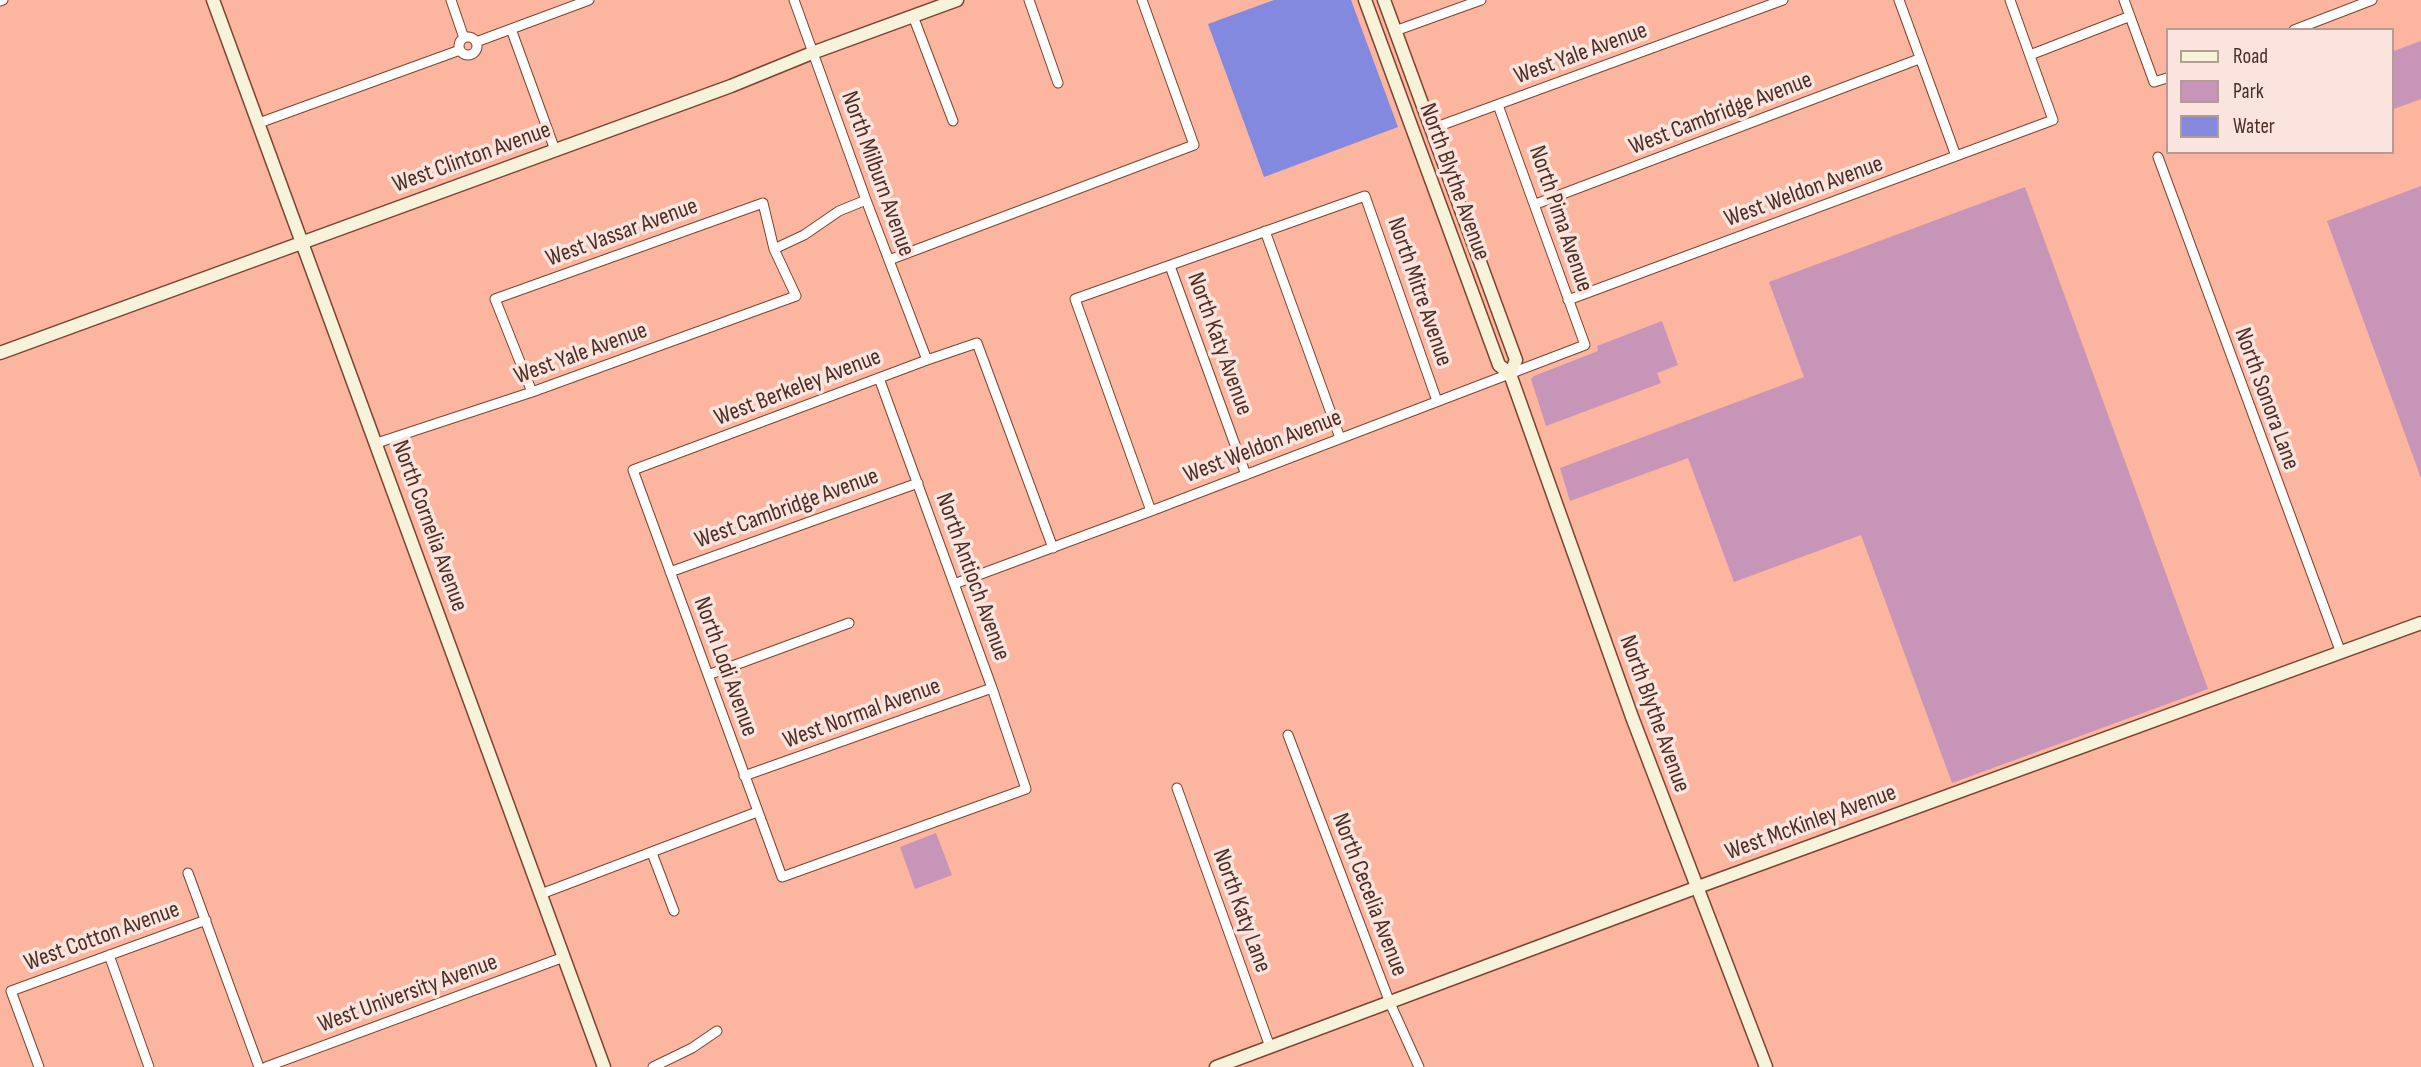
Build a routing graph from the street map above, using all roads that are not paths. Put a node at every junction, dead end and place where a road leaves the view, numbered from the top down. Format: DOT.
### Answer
graph roads {
  1 [pos="214,0"];
  2 [pos="451,0"];
  3 [pos="589,0"];
  4 [pos="794,0"];
  5 [pos="957,0"];
  6 [pos="1029,0"];
  7 [pos="1142,0"];
  8 [pos="1365,0"];
  9 [pos="1384,0"];
  10 [pos="1481,0"];
  11 [pos="1783,0"];
  12 [pos="1899,0"];
  13 [pos="2010,0"];
  14 [pos="2123,0"];
  15 [pos="2372,0"];
  16 [pos="913,16"];
  17 [pos="2128,18"];
  18 [pos="2299,28"];
  19 [pos="511,29"];
  20 [pos="1395,31"];
  21 [pos="464,38"];
  22 [pos="476,42"];
  23 [pos="460,50"];
  24 [pos="812,53"];
  25 [pos="2030,55"];
  26 [pos="1919,59"];
  27 [pos="2166,78"];
  28 [pos="1058,83"];
  29 [pos="1498,105"];
  30 [pos="953,121"];
  31 [pos="259,123"];
  32 [pos="1431,130"];
  33 [pos="555,150"];
  34 [pos="1956,156"];
  35 [pos="2158,157"];
  36 [pos="866,200"];
  37 [pos="1536,204"];
  38 [pos="1265,231"];
  39 [pos="303,242"];
  40 [pos="774,249"];
  41 [pos="889,260"];
  42 [pos="1170,266"];
  43 [pos="1568,300"];
  44 [pos="1585,345"];
  45 [pos="0,353"];
  46 [pos="927,360"];
  47 [pos="1510,374"];
  48 [pos="879,379"];
  49 [pos="532,392"];
  50 [pos="1437,401"];
  51 [pos="1340,438"];
  52 [pos="377,443"];
  53 [pos="633,470"];
  54 [pos="1246,475"];
  55 [pos="918,483"];
  56 [pos="1151,511"];
  57 [pos="1053,548"];
  58 [pos="670,572"];
  59 [pos="954,584"];
  60 [pos="849,623"];
  61 [pos="2421,623"];
  62 [pos="2340,653"];
  63 [pos="708,676"];
  64 [pos="992,688"];
  65 [pos="1288,735"];
  66 [pos="744,776"];
  67 [pos="1177,788"];
  68 [pos="757,812"];
  69 [pos="652,853"];
  70 [pos="188,873"];
  71 [pos="782,877"];
  72 [pos="1698,887"];
  73 [pos="541,894"];
  74 [pos="674,911"];
  75 [pos="205,920"];
  76 [pos="109,955"];
  77 [pos="564,957"];
  78 [pos="1390,1003"];
  79 [pos="717,1031"];
  80 [pos="1270,1048"];
  81 [pos="39,1067"];
  82 [pos="149,1067"];
  83 [pos="259,1067"];
  84 [pos="266,1067"];
  85 [pos="604,1067"];
  86 [pos="653,1067"];
  87 [pos="1216,1067"];
  88 [pos="1419,1067"];
  89 [pos="1766,1067"];
  1 -- 31 [label="street, North Cornelia Avenue"];
  2 -- 21 [label="street"];
  3 -- 19 [label="street"];
  4 -- 24 [label="street, North Milburn Avenue"];
  5 -- 16 [label="street, West Clinton Avenue"];
  6 -- 28 [label="street"];
  7 -- 41 [label="street"];
  8 -- 47 [label="street, North Blythe Avenue"];
  9 -- 20 [label="street, North Blythe Avenue"];
  10 -- 20 [label="street"];
  11 -- 29 [label="street, West Yale Avenue"];
  12 -- 26 [label="street"];
  13 -- 25 [label="street"];
  14 -- 17 [label="street"];
  15 -- 18 [label="street"];
  16 -- 24 [label="street, West Clinton Avenue"];
  16 -- 30 [label="street"];
  17 -- 25 [label="street"];
  17 -- 27 [label="street"];
  19 -- 22 [label="street"];
  19 -- 33 [label="street"];
  20 -- 32 [label="street, North Blythe Avenue"];
  21 -- 22 [label="street"];
  21 -- 23 [label="street"];
  22 -- 23 [label="street"];
  23 -- 31 [label="street"];
  24 -- 33 [label="street, West Clinton Avenue"];
  24 -- 36 [label="street, North Milburn Avenue"];
  25 -- 34 [label="street, West Weldon Avenue"];
  26 -- 34 [label="street"];
  26 -- 37 [label="street, West Cambridge Avenue"];
  29 -- 32 [label="street, West Yale Avenue"];
  29 -- 37 [label="street, North Pima Avenue"];
  31 -- 39 [label="street, North Cornelia Avenue"];
  32 -- 47 [label="street, North Blythe Avenue"];
  33 -- 39 [label="street, West Clinton Avenue"];
  34 -- 43 [label="street, West Weldon Avenue"];
  35 -- 62 [label="street, North Sonora Lane"];
  36 -- 40 [label="street"];
  36 -- 41 [label="street, North Milburn Avenue"];
  37 -- 43 [label="street, North Pima Avenue"];
  38 -- 42 [label="street"];
  38 -- 50 [label="street, North Mitre Avenue"];
  38 -- 51 [label="street"];
  39 -- 45 [label="street, West Clinton Avenue"];
  39 -- 52 [label="street, North Cornelia Avenue"];
  40 -- 49 [label="street, West Yale Avenue"];
  40 -- 49 [label="street, West Vassar Avenue"];
  41 -- 46 [label="street, North Milburn Avenue"];
  42 -- 54 [label="street, North Katy Avenue"];
  42 -- 56 [label="street"];
  43 -- 44 [label="street, North Pima Avenue"];
  44 -- 47 [label="street, West Weldon Avenue"];
  46 -- 48 [label="street, West Berkeley Avenue"];
  46 -- 57 [label="street, West Berkeley Avenue"];
  47 -- 50 [label="street, West Weldon Avenue"];
  47 -- 72 [label="street, North Blythe Avenue"];
  48 -- 53 [label="street, West Berkeley Avenue"];
  48 -- 55 [label="street, North Antioch Avenue"];
  49 -- 52 [label="street, West Yale Avenue"];
  50 -- 51 [label="street, West Weldon Avenue"];
  51 -- 54 [label="street, West Weldon Avenue"];
  52 -- 73 [label="street, North Cornelia Avenue"];
  53 -- 58 [label="street, North Lodi Avenue"];
  54 -- 56 [label="street, West Weldon Avenue"];
  55 -- 58 [label="street, West Cambridge Avenue"];
  55 -- 59 [label="street, North Antioch Avenue"];
  56 -- 57 [label="street, West Weldon Avenue"];
  57 -- 59 [label="street, West Weldon Avenue"];
  58 -- 63 [label="street, North Lodi Avenue"];
  59 -- 64 [label="street, North Antioch Avenue"];
  60 -- 63 [label="street"];
  61 -- 62 [label="street, West McKinley Avenue"];
  62 -- 72 [label="street, West McKinley Avenue"];
  63 -- 66 [label="street, North Lodi Avenue"];
  64 -- 66 [label="street, West Normal Avenue"];
  64 -- 71 [label="street, North Antioch Avenue"];
  65 -- 78 [label="street, North Cecelia Avenue"];
  66 -- 68 [label="street, North Lodi Avenue"];
  67 -- 80 [label="street, North Katy Lane"];
  68 -- 69 [label="street"];
  68 -- 71 [label="street, North Lodi Avenue"];
  69 -- 73 [label="street"];
  69 -- 74 [label="street"];
  70 -- 75 [label="street"];
  72 -- 78 [label="street, West McKinley Avenue"];
  72 -- 89 [label="street, North Blythe Avenue"];
  73 -- 77 [label="street, North Cornelia Avenue"];
  75 -- 76 [label="street, West Cotton Avenue"];
  75 -- 83 [label="street"];
  76 -- 81 [label="street, West Cotton Avenue"];
  76 -- 82 [label="street"];
  77 -- 84 [label="street, West University Avenue"];
  77 -- 85 [label="street, North Cornelia Avenue"];
  78 -- 80 [label="street, West McKinley Avenue"];
  78 -- 88 [label="street, North Cecelia Avenue"];
  79 -- 86 [label="street"];
  80 -- 87 [label="street, West McKinley Avenue"];
}
